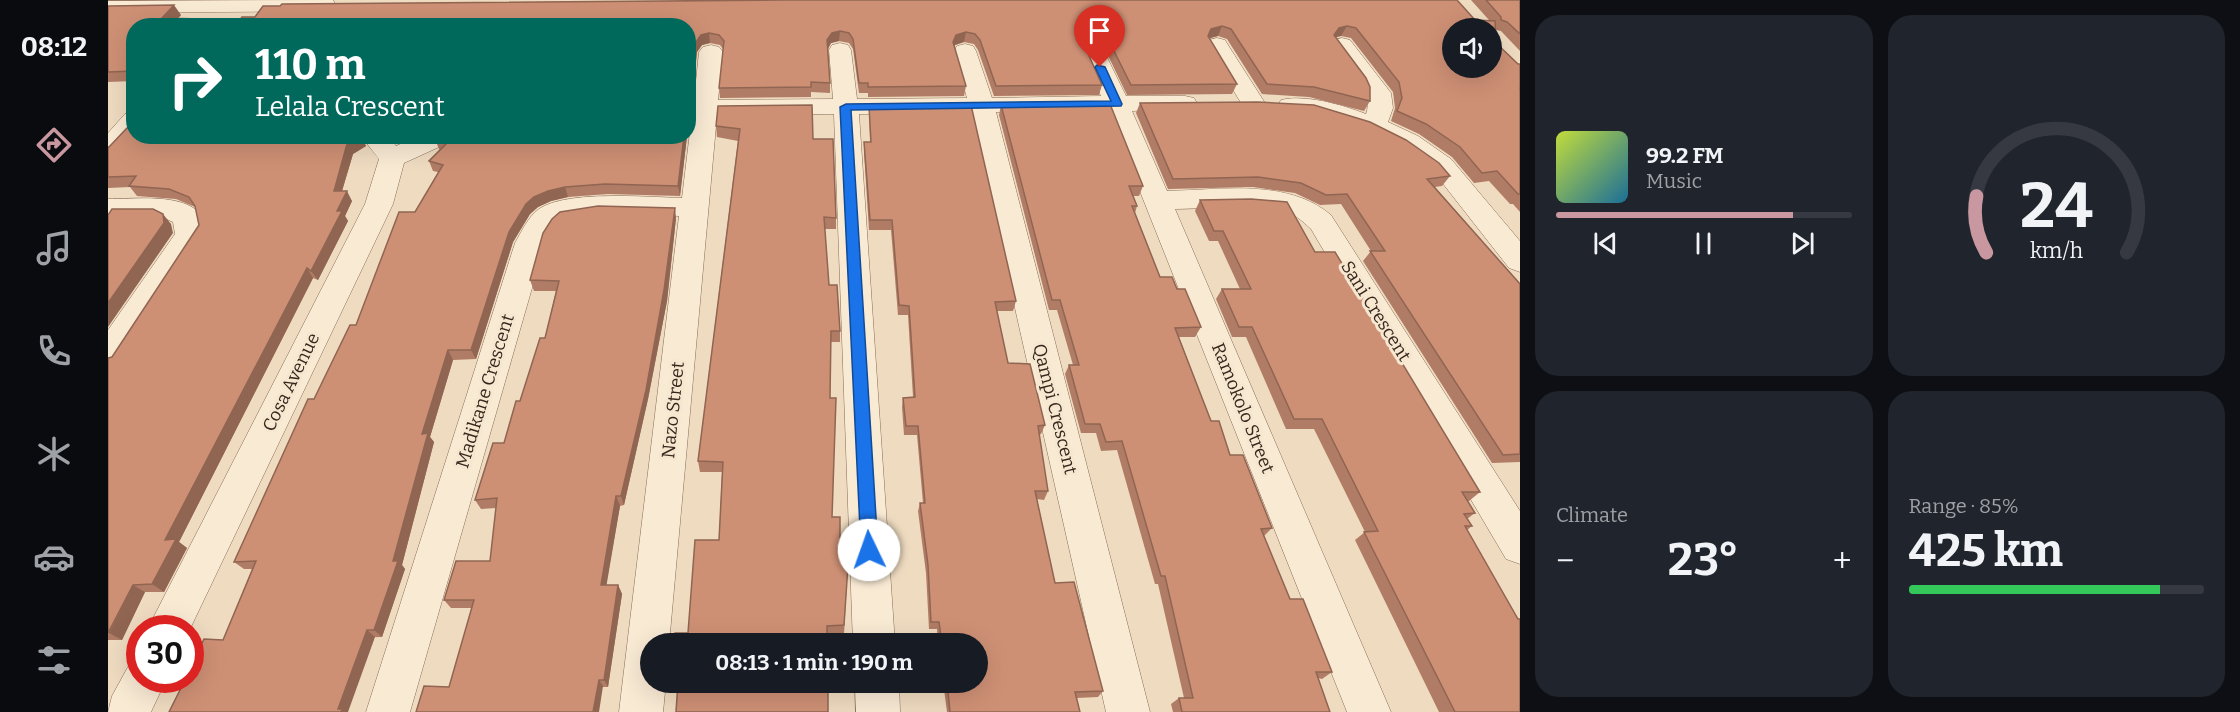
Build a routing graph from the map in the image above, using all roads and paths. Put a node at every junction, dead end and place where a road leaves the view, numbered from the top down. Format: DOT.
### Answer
graph roads {
  1 [pos="344,5"];
  2 [pos="108,7"];
  3 [pos="1217,45"];
  4 [pos="1342,45"];
  5 [pos="1092,49"];
  6 [pos="840,50"];
  7 [pos="965,51"];
  8 [pos="711,52"];
  9 [pos="1230,103"];
  10 [pos="1117,104"];
  11 [pos="982,106"];
  12 [pos="846,107"];
  13 [pos="698,108"];
  14 [pos="108,112"];
  15 [pos="126,112"];
  16 [pos="1374,125"];
  17 [pos="126,128"];
  18 [pos="399,144"];
  19 [pos="383,147"];
  20 [pos="108,149"];
  21 [pos="1157,200"];
  22 [pos="695,207"];
  23 [pos="108,208"];
  24 [pos="1520,261"];
  25 [pos="108,356"];
  26 [pos="1520,546"];
  27 [pos="175,615"];
  28 [pos="873,633"];
  29 [pos="138,693"];
  30 [pos="877,693"];
  31 [pos="128,712"];
  32 [pos="388,712"];
  33 [pos="641,712"];
  34 [pos="878,712"];
  35 [pos="1128,712"];
  36 [pos="1369,712"];
  1 -- 2 [label="street"];
  3 -- 9 [label="street"];
  4 -- 16 [label="street"];
  5 -- 10 [label="street, Ramokolo Street"];
  6 -- 12 [label="street"];
  7 -- 11 [label="street, Qampi Crescent"];
  8 -- 13 [label="street, Nazo Street"];
  9 -- 10 [label="street"];
  9 -- 16 [label="street"];
  10 -- 11 [label="street"];
  10 -- 21 [label="street, Ramokolo Street"];
  11 -- 12 [label="street"];
  11 -- 35 [label="street, Qampi Crescent"];
  12 -- 13 [label="street"];
  12 -- 28 [label="street"];
  13 -- 22 [label="street, Nazo Street"];
  14 -- 15 [label="street"];
  16 -- 24 [label="street"];
  17 -- 20 [label="street"];
  18 -- 19 [label="street"];
  19 -- 27 [label="street, Cosa Avenue"];
  21 -- 26 [label="street, Sani Crescent"];
  21 -- 36 [label="street, Ramokolo Street"];
  22 -- 32 [label="street, Madikane Crescent"];
  22 -- 33 [label="street, Nazo Street"];
  23 -- 25 [label="street"];
  29 -- 31 [label="street"];
  30 -- 34 [label="street"];
}
